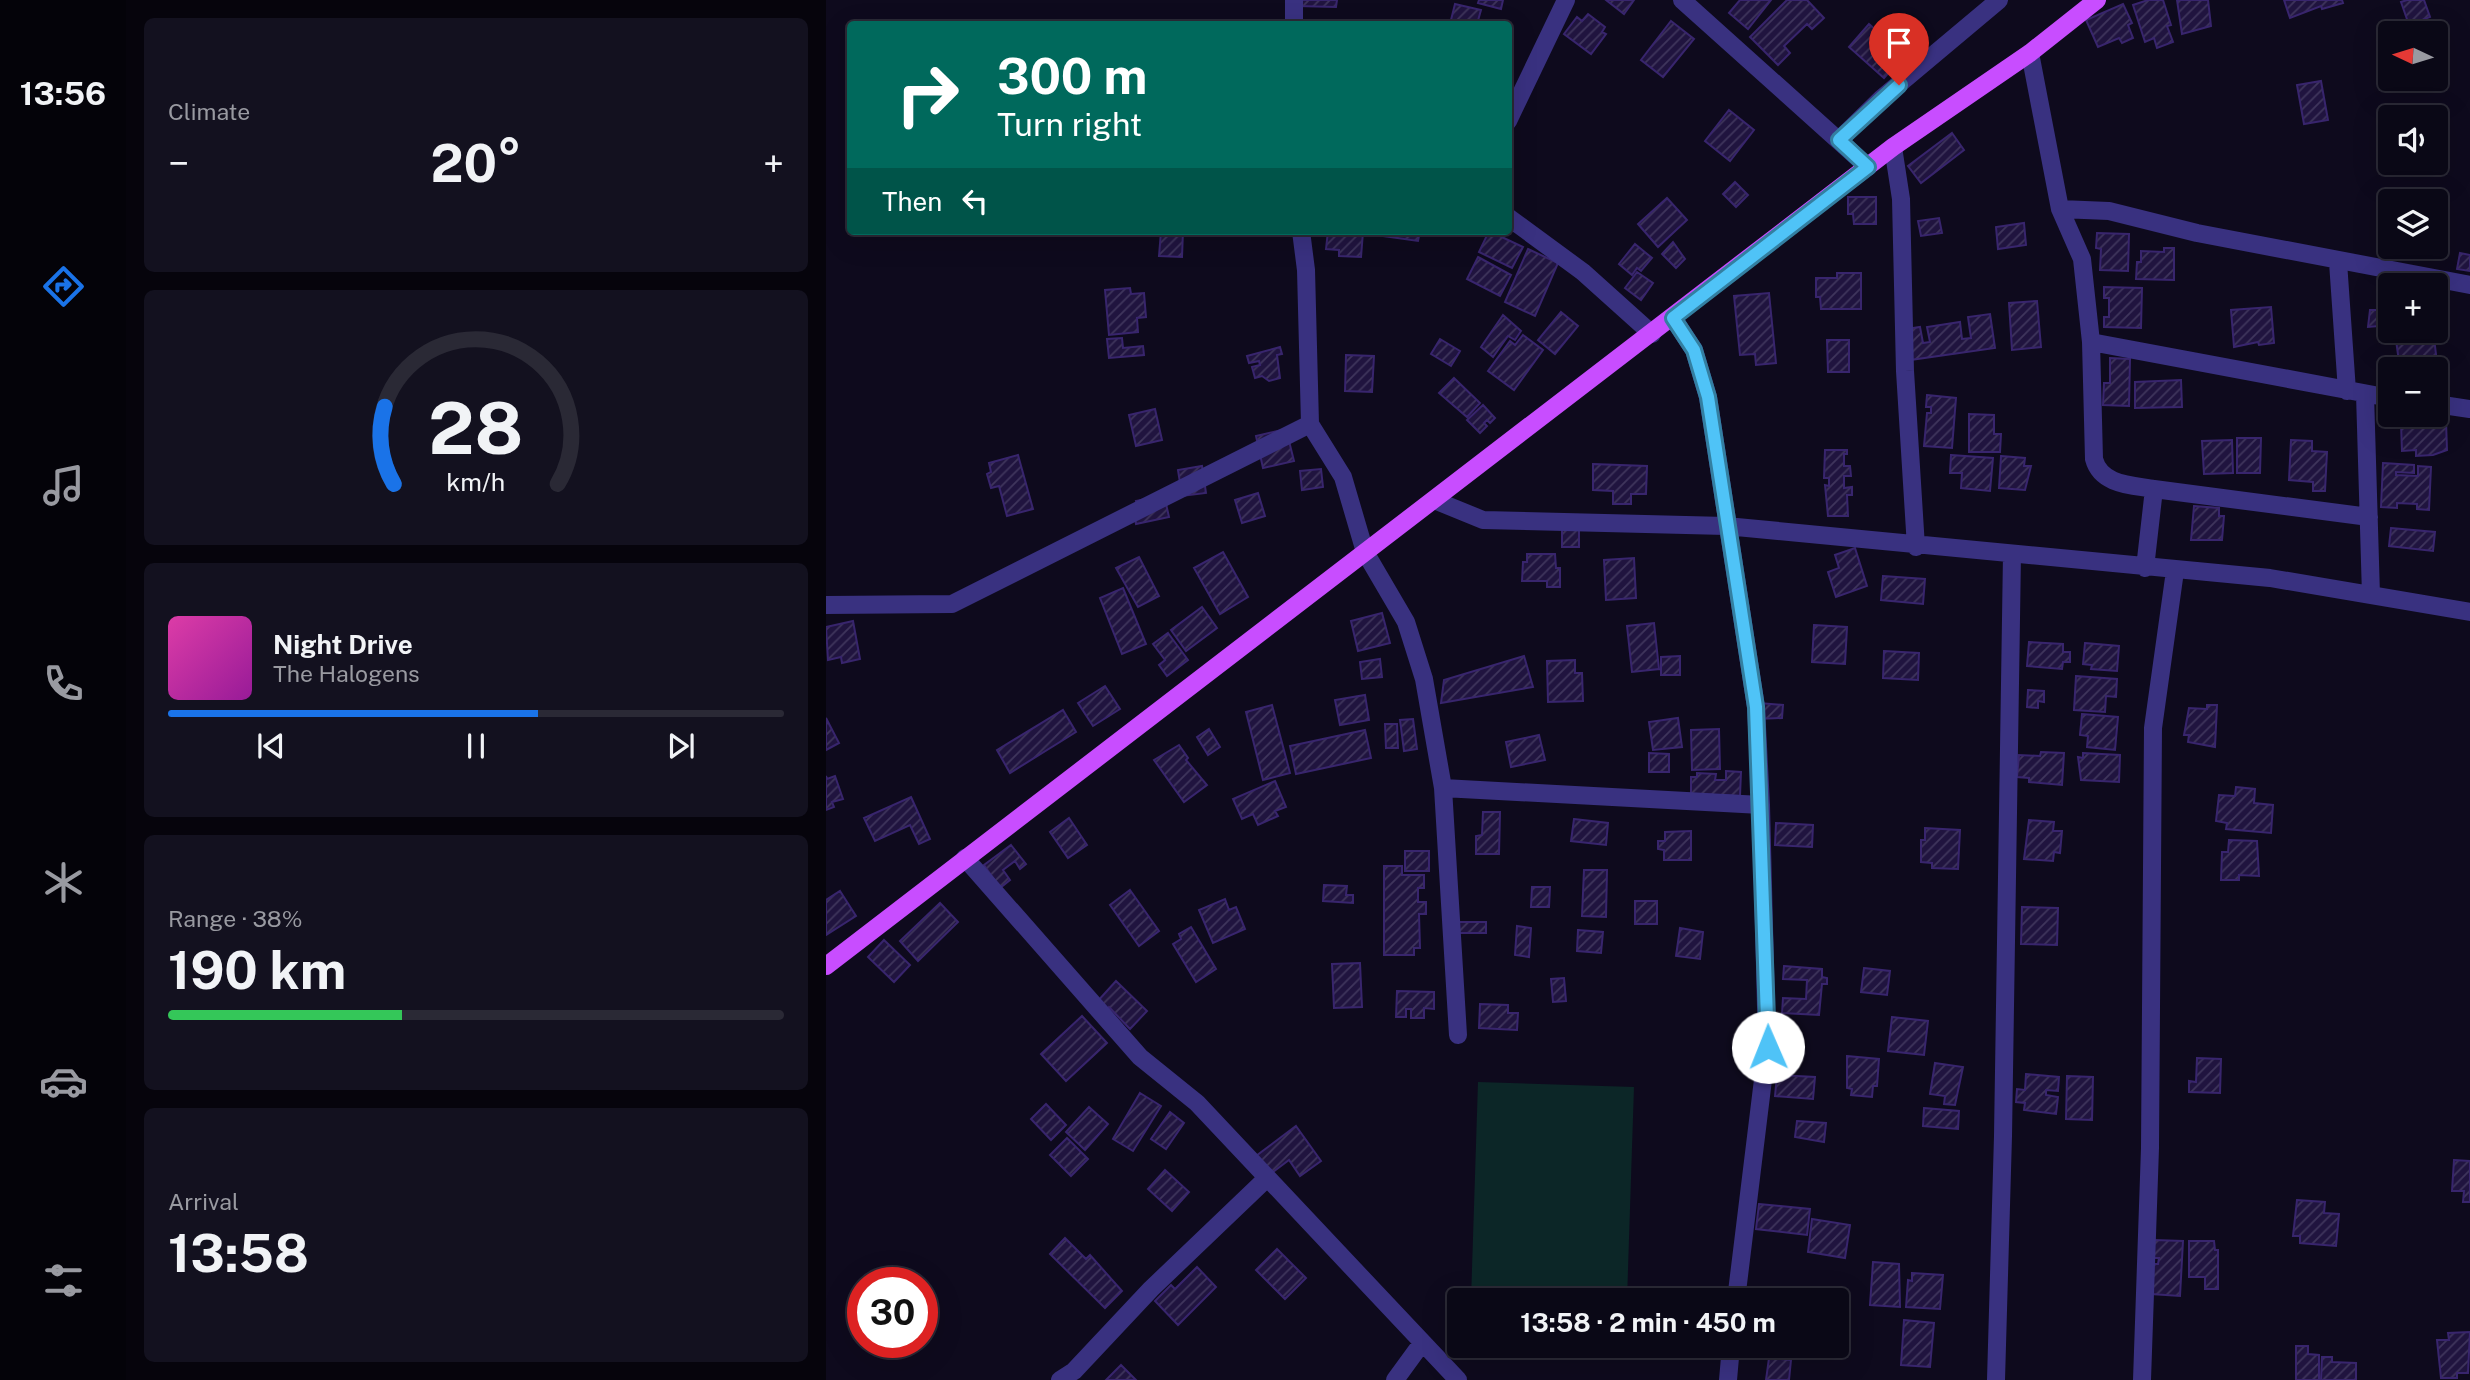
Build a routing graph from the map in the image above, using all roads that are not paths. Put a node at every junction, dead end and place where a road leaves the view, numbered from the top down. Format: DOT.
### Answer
graph roads {
  1 [pos="1294,0"];
  2 [pos="1566,0"];
  3 [pos="1682,0"];
  4 [pos="1999,0"];
  5 [pos="2097,0"];
  6 [pos="1294,21"];
  7 [pos="2030,53"];
  8 [pos="1512,113"];
  9 [pos="1839,140"];
  10 [pos="1894,147"];
  11 [pos="1868,167"];
  12 [pos="2060,209"];
  13 [pos="1512,220"];
  14 [pos="1302,235"];
  15 [pos="2338,262"];
  16 [pos="2470,285"];
  17 [pos="1673,318"];
  18 [pos="1652,334"];
  19 [pos="2091,342"];
  20 [pos="2347,391"];
  21 [pos="2365,394"];
  22 [pos="2378,396"];
  23 [pos="2448,406"];
  24 [pos="2470,409"];
  25 [pos="1310,424"];
  26 [pos="2154,489"];
  27 [pos="1434,500"];
  28 [pos="2369,517"];
  29 [pos="1726,526"];
  30 [pos="1916,547"];
  31 [pos="1365,552"];
  32 [pos="2012,554"];
  33 [pos="2145,569"];
  34 [pos="2175,571"];
  35 [pos="2371,595"];
  36 [pos="826,605"];
  37 [pos="2470,612"];
  38 [pos="1443,788"];
  39 [pos="1761,806"];
  40 [pos="965,858"];
  41 [pos="826,966"];
  42 [pos="1458,1035"];
  43 [pos="1267,1178"];
  44 [pos="1738,1288"];
  45 [pos="1422,1343"];
  46 [pos="1730,1358"];
  47 [pos="1060,1380"];
  48 [pos="1395,1380"];
  49 [pos="1458,1380"];
  50 [pos="1728,1380"];
  51 [pos="1996,1380"];
  52 [pos="2142,1380"];
  1 -- 6 [label="street"];
  2 -- 8 [label="street"];
  3 -- 9 [label="street"];
  4 -- 9 [label="street"];
  5 -- 7 [label="main road"];
  7 -- 10 [label="main road"];
  7 -- 12 [label="street"];
  9 -- 11 [label="street"];
  10 -- 11 [label="main road"];
  10 -- 30 [label="street"];
  11 -- 17 [label="main road"];
  12 -- 15 [label="street"];
  12 -- 19 [label="street"];
  13 -- 18 [label="street"];
  14 -- 25 [label="street"];
  15 -- 16 [label="street"];
  15 -- 20 [label="street"];
  17 -- 18 [label="main road"];
  17 -- 29 [label="street"];
  18 -- 27 [label="main road"];
  19 -- 20 [label="street"];
  19 -- 26 [label="street"];
  20 -- 21 [label="street"];
  21 -- 22 [label="street"];
  21 -- 28 [label="street"];
  23 -- 24 [label="street"];
  25 -- 31 [label="street"];
  25 -- 36 [label="street"];
  26 -- 28 [label="street"];
  26 -- 33 [label="street"];
  27 -- 29 [label="street"];
  27 -- 31 [label="main road"];
  28 -- 35 [label="street"];
  29 -- 30 [label="street"];
  29 -- 39 [label="street"];
  30 -- 32 [label="street"];
  31 -- 38 [label="street"];
  31 -- 40 [label="main road"];
  32 -- 33 [label="street"];
  32 -- 51 [label="street"];
  33 -- 34 [label="street"];
  34 -- 35 [label="street"];
  34 -- 52 [label="street"];
  35 -- 37 [label="street"];
  38 -- 39 [label="street"];
  38 -- 42 [label="street"];
  39 -- 44 [label="street"];
  40 -- 41 [label="main road"];
  40 -- 43 [label="street"];
  43 -- 45 [label="street"];
  43 -- 47 [label="street"];
  45 -- 48 [label="street"];
  45 -- 49 [label="street"];
  46 -- 50 [label="street"];
}
